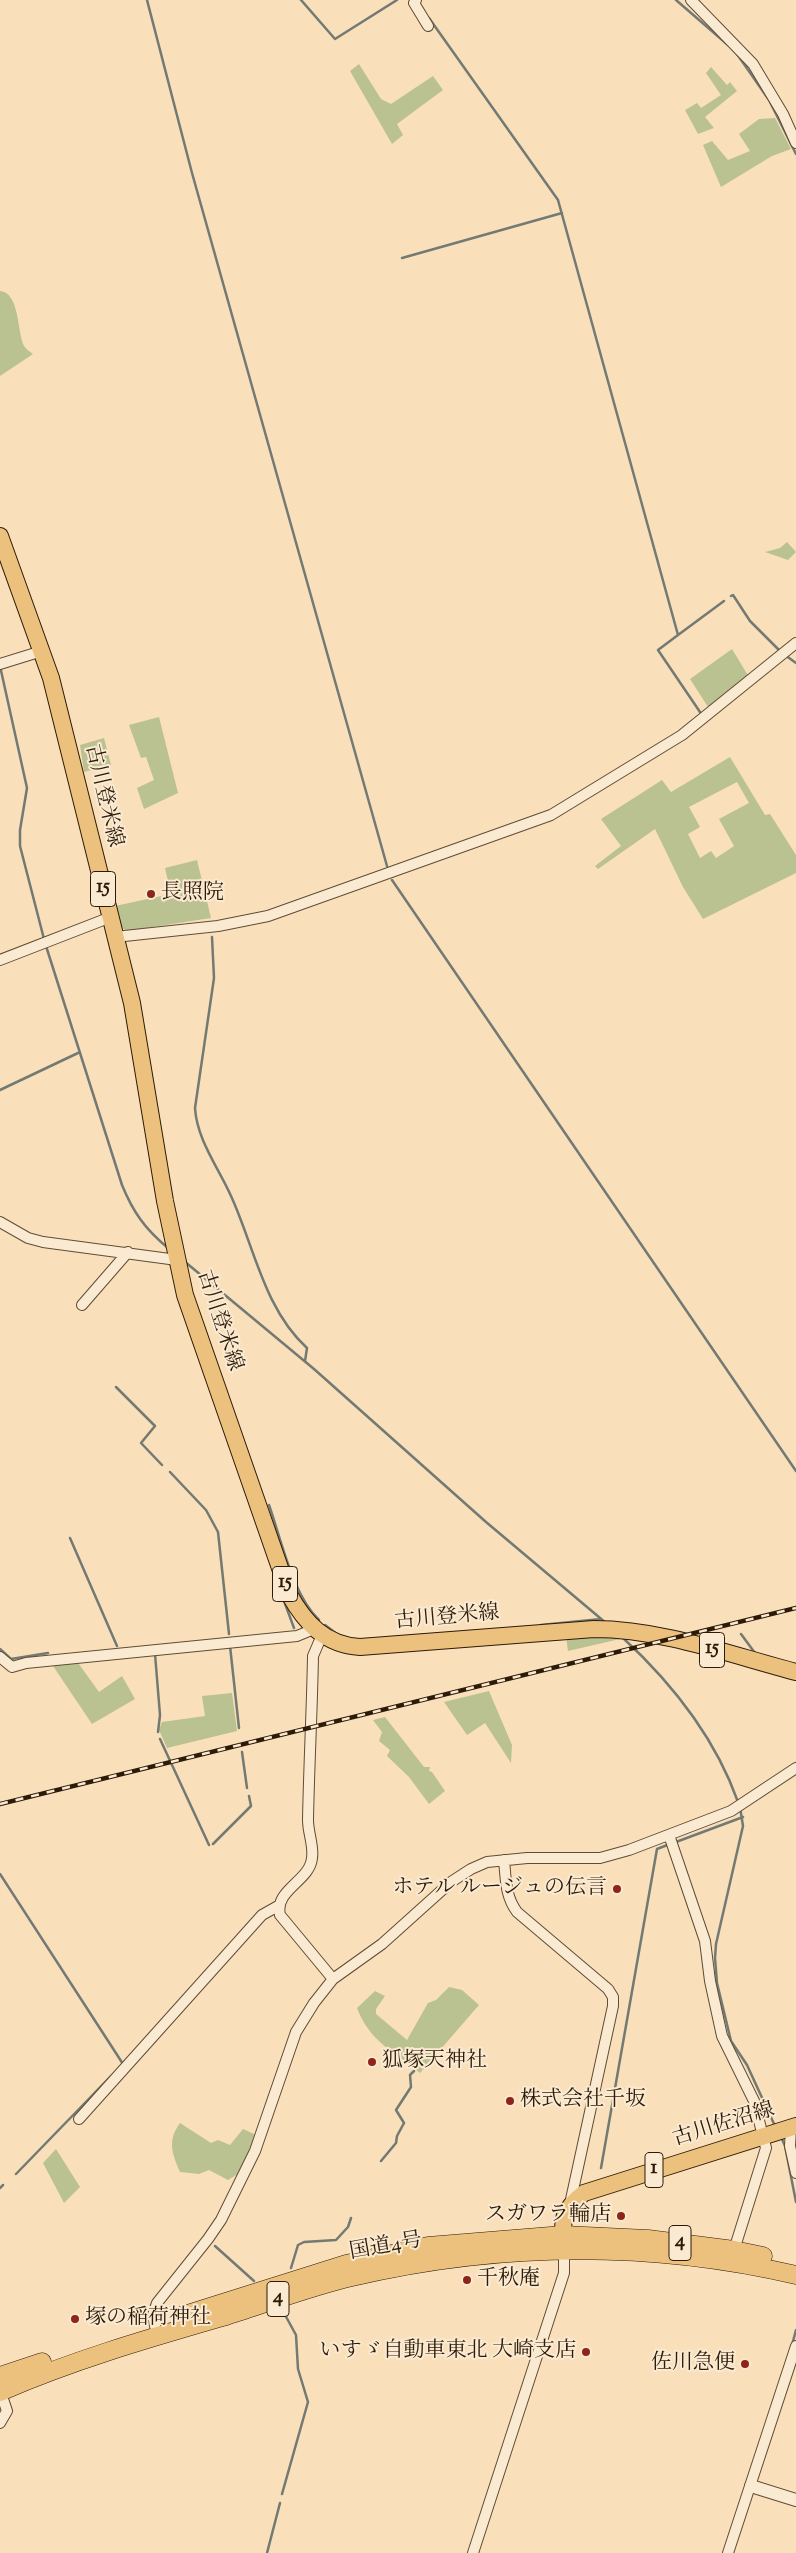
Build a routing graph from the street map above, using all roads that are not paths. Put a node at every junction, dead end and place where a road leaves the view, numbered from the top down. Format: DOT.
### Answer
graph roads {
  1 [pos="416,0"];
  2 [pos="691,0"];
  3 [pos="428,26"];
  4 [pos="796,143"];
  5 [pos="0,536"];
  6 [pos="796,643"];
  7 [pos="42,651"];
  8 [pos="1,664"];
  9 [pos="110,917"];
  10 [pos="115,937"];
  11 [pos="0,960"];
  12 [pos="0,1222"];
  13 [pos="128,1252"];
  14 [pos="176,1255"];
  15 [pos="82,1305"];
  16 [pos="318,1632"];
  17 [pos="0,1657"];
  18 [pos="796,1672"];
  19 [pos="796,1768"];
  20 [pos="669,1836"];
  21 [pos="504,1860"];
  22 [pos="278,1906"];
  23 [pos="333,1979"];
  24 [pos="79,2119"];
  25 [pos="782,2130"];
  26 [pos="795,2168"];
  27 [pos="570,2204"];
  28 [pos="564,2242"];
  29 [pos="734,2250"];
  30 [pos="795,2269"];
  31 [pos="155,2330"];
  32 [pos="796,2346"];
  33 [pos="0,2376"];
  34 [pos="0,2391"];
  35 [pos="0,2423"];
  36 [pos="751,2486"];
  37 [pos="796,2500"];
  38 [pos="473,2553"];
  39 [pos="728,2553"];
  1 -- 3 [label="street"];
  2 -- 4 [label="street"];
  5 -- 7 [label="main road, 古川登米線 / 15"];
  6 -- 10 [label="street"];
  7 -- 8 [label="street"];
  7 -- 9 [label="main road, 古川登米線 / 15"];
  9 -- 10 [label="main road, 古川登米線 / 15"];
  9 -- 11 [label="street"];
  10 -- 14 [label="main road, 古川登米線 / 15"];
  12 -- 13 [label="street"];
  13 -- 14 [label="street"];
  13 -- 15 [label="street"];
  14 -- 16 [label="main road, 古川登米線 / 15"];
  16 -- 17 [label="street"];
  16 -- 18 [label="main road, 古川登米線 / 15"];
  16 -- 22 [label="street"];
  19 -- 20 [label="street"];
  20 -- 21 [label="street"];
  20 -- 25 [label="street"];
  21 -- 23 [label="street"];
  21 -- 27 [label="street"];
  22 -- 23 [label="street"];
  22 -- 24 [label="street"];
  23 -- 31 [label="street"];
  25 -- 26 [label="street"];
  25 -- 27 [label="main road, 古川佐沼線 / 1"];
  25 -- 29 [label="street"];
  27 -- 28 [label="main road"];
  28 -- 29 [label="highway, 国道4号 / 4"];
  28 -- 30 [label="highway, 国道4号 / 4"];
  28 -- 31 [label="highway, 国道4号 / 4"];
  28 -- 38 [label="street"];
  29 -- 30 [label="highway, 国道4号 / 4"];
  31 -- 33 [label="highway, 国道4号 / 4"];
  31 -- 34 [label="highway, 国道4号 / 4"];
  32 -- 36 [label="street"];
  34 -- 35 [label="street"];
  36 -- 37 [label="street"];
  36 -- 39 [label="street"];
}
